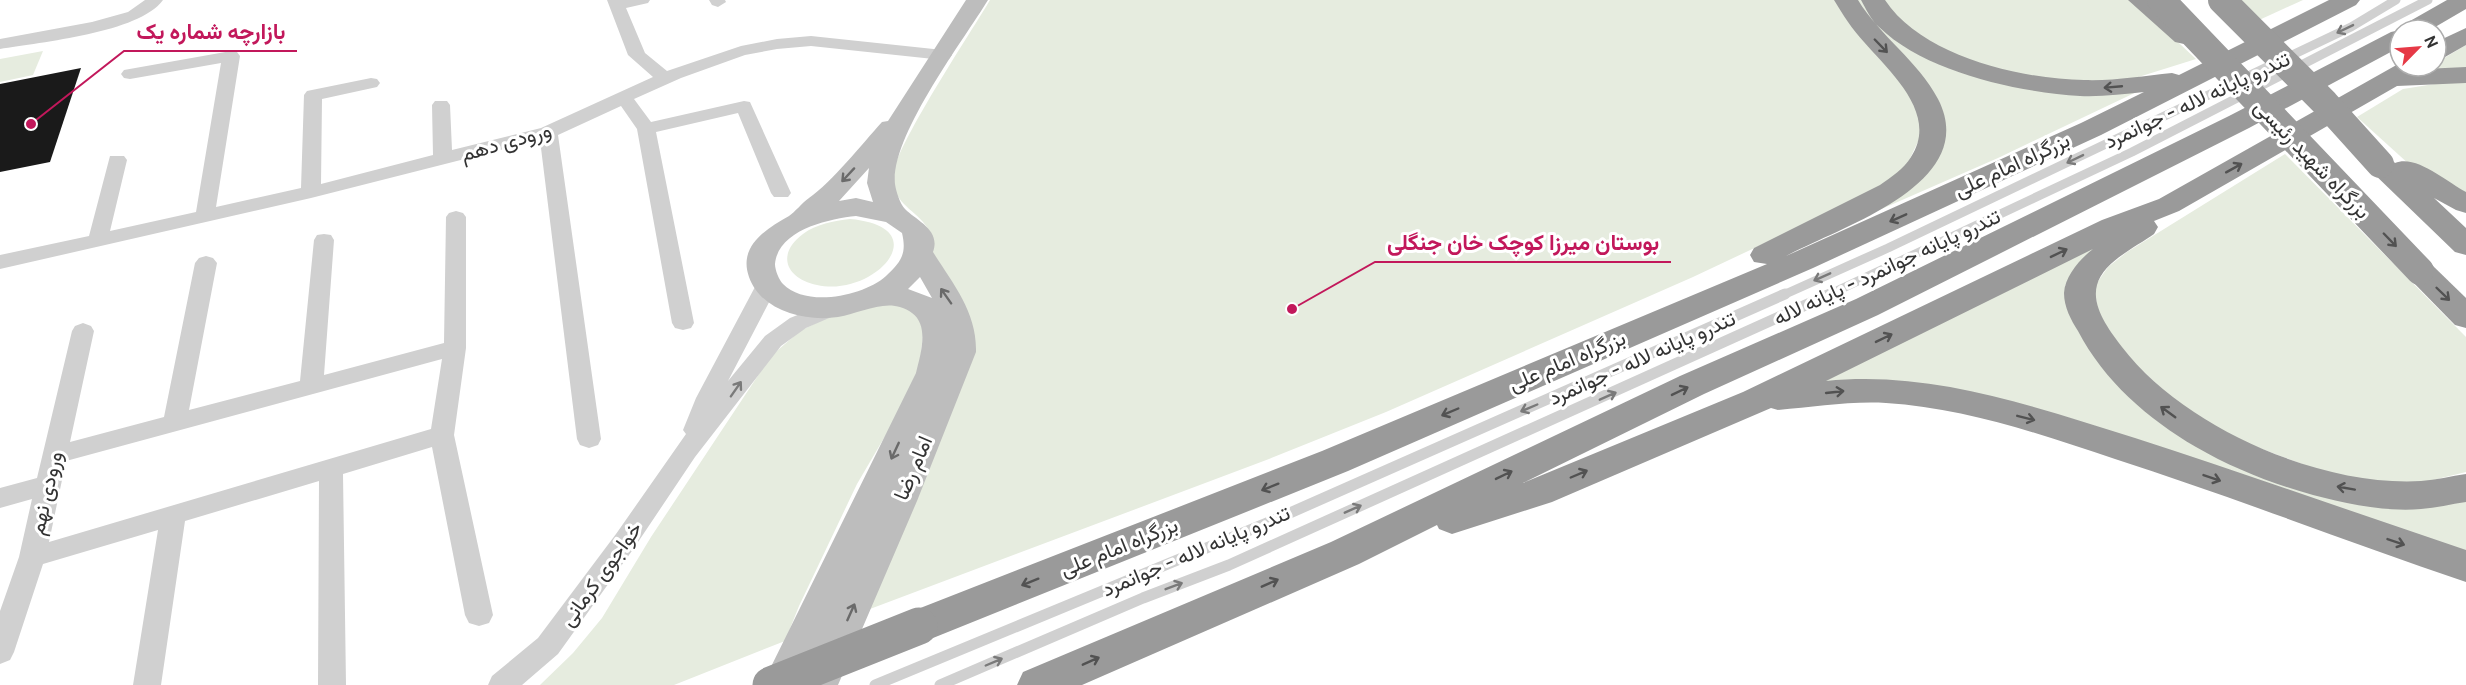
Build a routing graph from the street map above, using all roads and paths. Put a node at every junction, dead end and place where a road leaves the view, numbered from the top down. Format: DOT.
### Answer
graph roads {
  1 [pos="155,0"];
  2 [pos="642,0"];
  3 [pos="977,0"];
  4 [pos="1846,0"];
  5 [pos="1873,0"];
  6 [pos="2222,0"];
  7 [pos="2348,0"];
  8 [pos="2396,0"];
  9 [pos="2427,0"];
  10 [pos="2465,0"];
  11 [pos="2148,1"];
  12 [pos="615,3"];
  13 [pos="2433,18"];
  14 [pos="2466,35"];
  15 [pos="2388,43"];
  16 [pos="0,44"];
  17 [pos="2448,45"];
  18 [pos="943,55"];
  19 [pos="130,74"];
  20 [pos="2448,74"];
  21 [pos="2466,75"];
  22 [pos="665,78"];
  23 [pos="2393,78"];
  24 [pos="2192,79"];
  25 [pos="370,83"];
  26 [pos="623,96"];
  27 [pos="441,105"];
  28 [pos="902,117"];
  29 [pos="646,129"];
  30 [pos="548,132"];
  31 [pos="2382,157"];
  32 [pos="117,160"];
  33 [pos="443,160"];
  34 [pos="311,192"];
  35 [pos="781,193"];
  36 [pos="2466,204"];
  37 [pos="2169,206"];
  38 [pos="892,213"];
  39 [pos="205,216"];
  40 [pos="456,217"];
  41 [pos="797,221"];
  42 [pos="98,240"];
  43 [pos="324,240"];
  44 [pos="2466,245"];
  45 [pos="920,252"];
  46 [pos="0,262"];
  47 [pos="206,263"];
  48 [pos="767,285"];
  49 [pos="880,295"];
  50 [pos="835,307"];
  51 [pos="2466,316"];
  52 [pos="1661,320"];
  53 [pos="683,322"];
  54 [pos="83,331"];
  55 [pos="454,348"];
  56 [pos="311,387"];
  57 [pos="1755,401"];
  58 [pos="175,423"];
  59 [pos="442,435"];
  60 [pos="589,439"];
  61 [pos="686,451"];
  62 [pos="55,455"];
  63 [pos="332,468"];
  64 [pos="48,485"];
  65 [pos="2466,488"];
  66 [pos="0,498"];
  67 [pos="173,515"];
  68 [pos="1345,553"];
  69 [pos="32,557"];
  70 [pos="2466,566"];
  71 [pos="479,615"];
  72 [pos="0,652"];
  73 [pos="147,685"];
  74 [pos="332,685"];
  75 [pos="502,685"];
  76 [pos="771,685"];
  77 [pos="782,685"];
  78 [pos="818,685"];
  79 [pos="874,685"];
  80 [pos="940,685"];
  81 [pos="1038,685"];
  1 -- 16 [label="street"];
  2 -- 12 [label="street"];
  3 -- 18 [label="main road"];
  4 -- 52 [label="highway, one-way"];
  24 -- 5 [label="highway, one-way"];
  6 -- 31 [label="highway, bridge"];
  7 -- 24 [label="highway, بزرگراه امام علی"];
  8 -- 79 [label="lane, تندرو پایانه لاله - جوانمرد, one-way"];
  80 -- 9 [label="lane, تندرو پایانه جوانمرد - پایانه لاله, one-way"];
  10 -- 13 [label="highway"];
  11 -- 51 [label="highway, بزرگراه شهید رئیسی, one-way, bridge"];
  12 -- 22 [label="street"];
  14 -- 17 [label="highway"];
  68 -- 15 [label="highway, one-way"];
  18 -- 22 [label="street, ورودی دهم"];
  18 -- 28 [label="main road"];
  19 -- 39 [label="street"];
  20 -- 21 [label="highway"];
  22 -- 26 [label="street, ورودی دهم"];
  37 -- 23 [label="highway, one-way"];
  24 -- 52 [label="highway, بزرگراه امام علی, one-way"];
  25 -- 34 [label="street"];
  26 -- 29 [label="street"];
  26 -- 30 [label="street, ورودی دهم"];
  27 -- 33 [label="street"];
  28 -- 38 [label="main road"];
  28 -- 41 [label="main road, one-way"];
  29 -- 35 [label="street"];
  29 -- 53 [label="street"];
  30 -- 33 [label="street, ورودی دهم"];
  30 -- 60 [label="street"];
  31 -- 36 [label="highway"];
  31 -- 44 [label="highway"];
  32 -- 42 [label="street"];
  33 -- 34 [label="street, ورودی دهم"];
  34 -- 39 [label="street, ورودی دهم"];
  57 -- 37 [label="highway, one-way"];
  65 -- 37 [label="highway, one-way"];
  38 -- 41 [label="main road"];
  38 -- 45 [label="main road"];
  39 -- 42 [label="street, ورودی دهم"];
  40 -- 55 [label="street"];
  41 -- 48 [label="main road"];
  42 -- 46 [label="street, ورودی دهم"];
  43 -- 56 [label="street"];
  45 -- 49 [label="main road"];
  78 -- 45 [label="main road, امام رضا, one-way"];
  47 -- 58 [label="street"];
  48 -- 50 [label="main road"];
  48 -- 61 [label="street"];
  49 -- 50 [label="main road"];
  49 -- 77 [label="main road, امام رضا, one-way"];
  61 -- 50 [label="street, one-way"];
  52 -- 76 [label="highway, بزرگراه امام علی, one-way, bridge"];
  54 -- 62 [label="street, ورودی نهم"];
  55 -- 56 [label="street"];
  55 -- 59 [label="street"];
  56 -- 58 [label="street"];
  68 -- 57 [label="highway, one-way"];
  57 -- 70 [label="highway, one-way"];
  58 -- 62 [label="street"];
  59 -- 63 [label="street"];
  59 -- 71 [label="street"];
  61 -- 75 [label="street, خواجوی کرمانی"];
  62 -- 64 [label="street, ورودی نهم"];
  63 -- 67 [label="street"];
  63 -- 74 [label="street"];
  64 -- 66 [label="street"];
  64 -- 69 [label="street, ورودی نهم"];
  67 -- 69 [label="street"];
  67 -- 73 [label="street"];
  81 -- 68 [label="highway, one-way"];
  69 -- 72 [label="street, ورودی نهم"];
}
